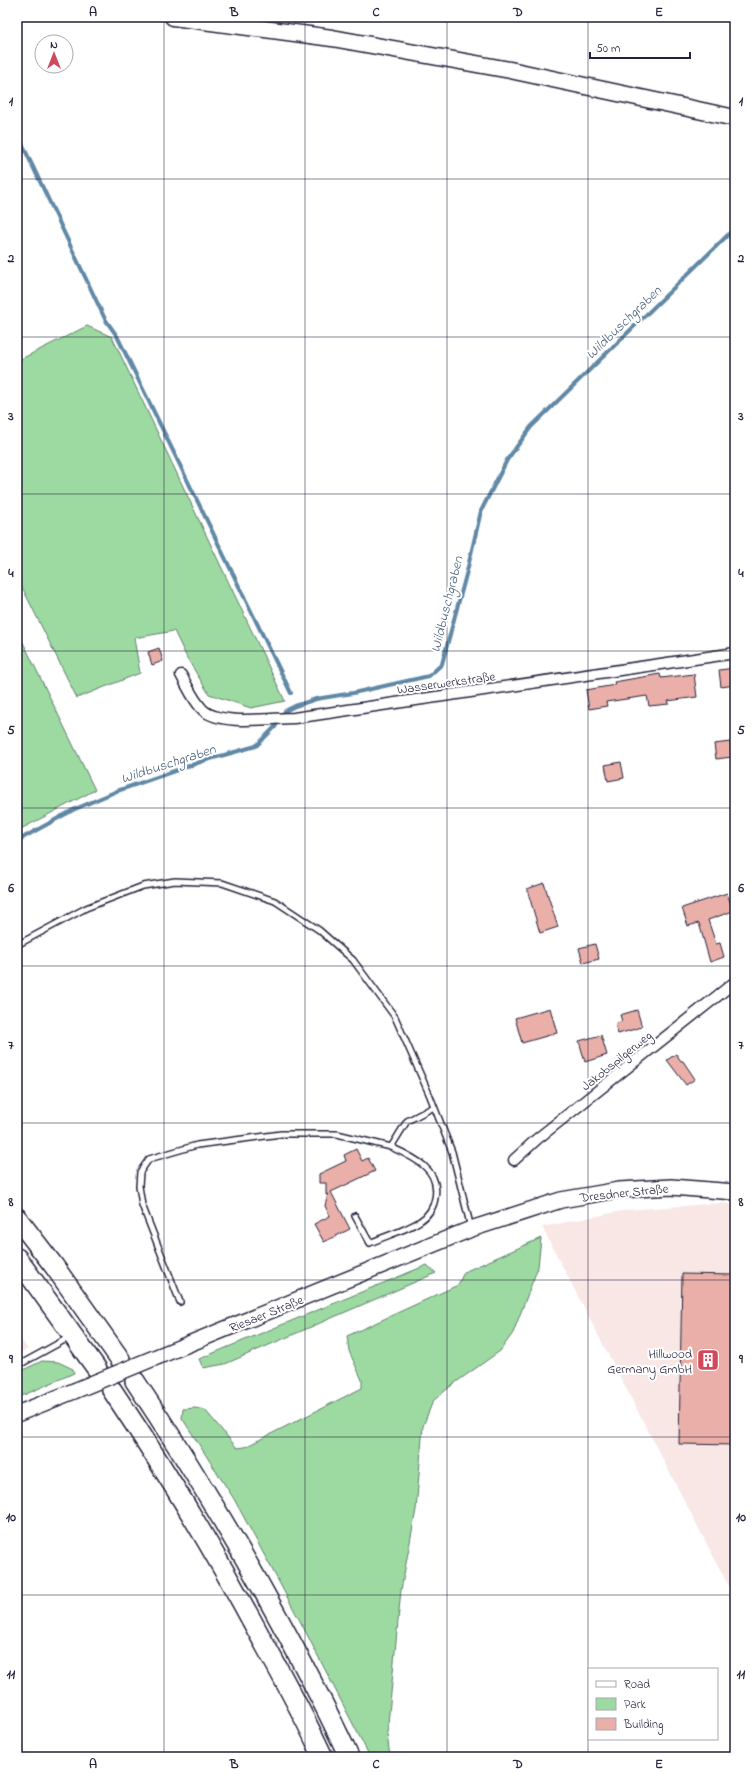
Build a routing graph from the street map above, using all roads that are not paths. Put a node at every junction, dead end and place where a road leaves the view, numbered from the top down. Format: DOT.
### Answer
graph roads {
  1 [pos="173,17"];
  2 [pos="735,118"];
  3 [pos="735,653"];
  4 [pos="181,675"];
  5 [pos="17,945"];
  6 [pos="735,982"];
  7 [pos="434,1107"];
  8 [pos="391,1147"];
  9 [pos="514,1160"];
  10 [pos="735,1192"];
  11 [pos="515,1214"];
  12 [pos="355,1216"];
  13 [pos="17,1218"];
  14 [pos="471,1229"];
  15 [pos="17,1258"];
  16 [pos="180,1302"];
  17 [pos="74,1335"];
  18 [pos="120,1359"];
  19 [pos="17,1366"];
  20 [pos="97,1369"];
  21 [pos="135,1380"];
  22 [pos="112,1390"];
  23 [pos="17,1414"];
  24 [pos="323,1757"];
  25 [pos="349,1757"];
  1 -- 2 [label="main road"];
  3 -- 4 [label="street, Wasserwerkstraße"];
  5 -- 7 [label="lane"];
  6 -- 9 [label="street, Jakobspilgerweg"];
  7 -- 8 [label="lane"];
  7 -- 14 [label="lane"];
  8 -- 12 [label="lane"];
  8 -- 16 [label="lane"];
  10 -- 11 [label="main road, Dresdner Straße"];
  11 -- 14 [label="main road, Riesaer Straße"];
  13 -- 18 [label="highway"];
  14 -- 23 [label="main road, Riesaer Straße, bridge"];
  15 -- 17 [label="highway"];
  17 -- 19 [label="lane"];
  17 -- 20 [label="highway"];
  21 -- 25 [label="highway"];
  22 -- 24 [label="highway"];
}
